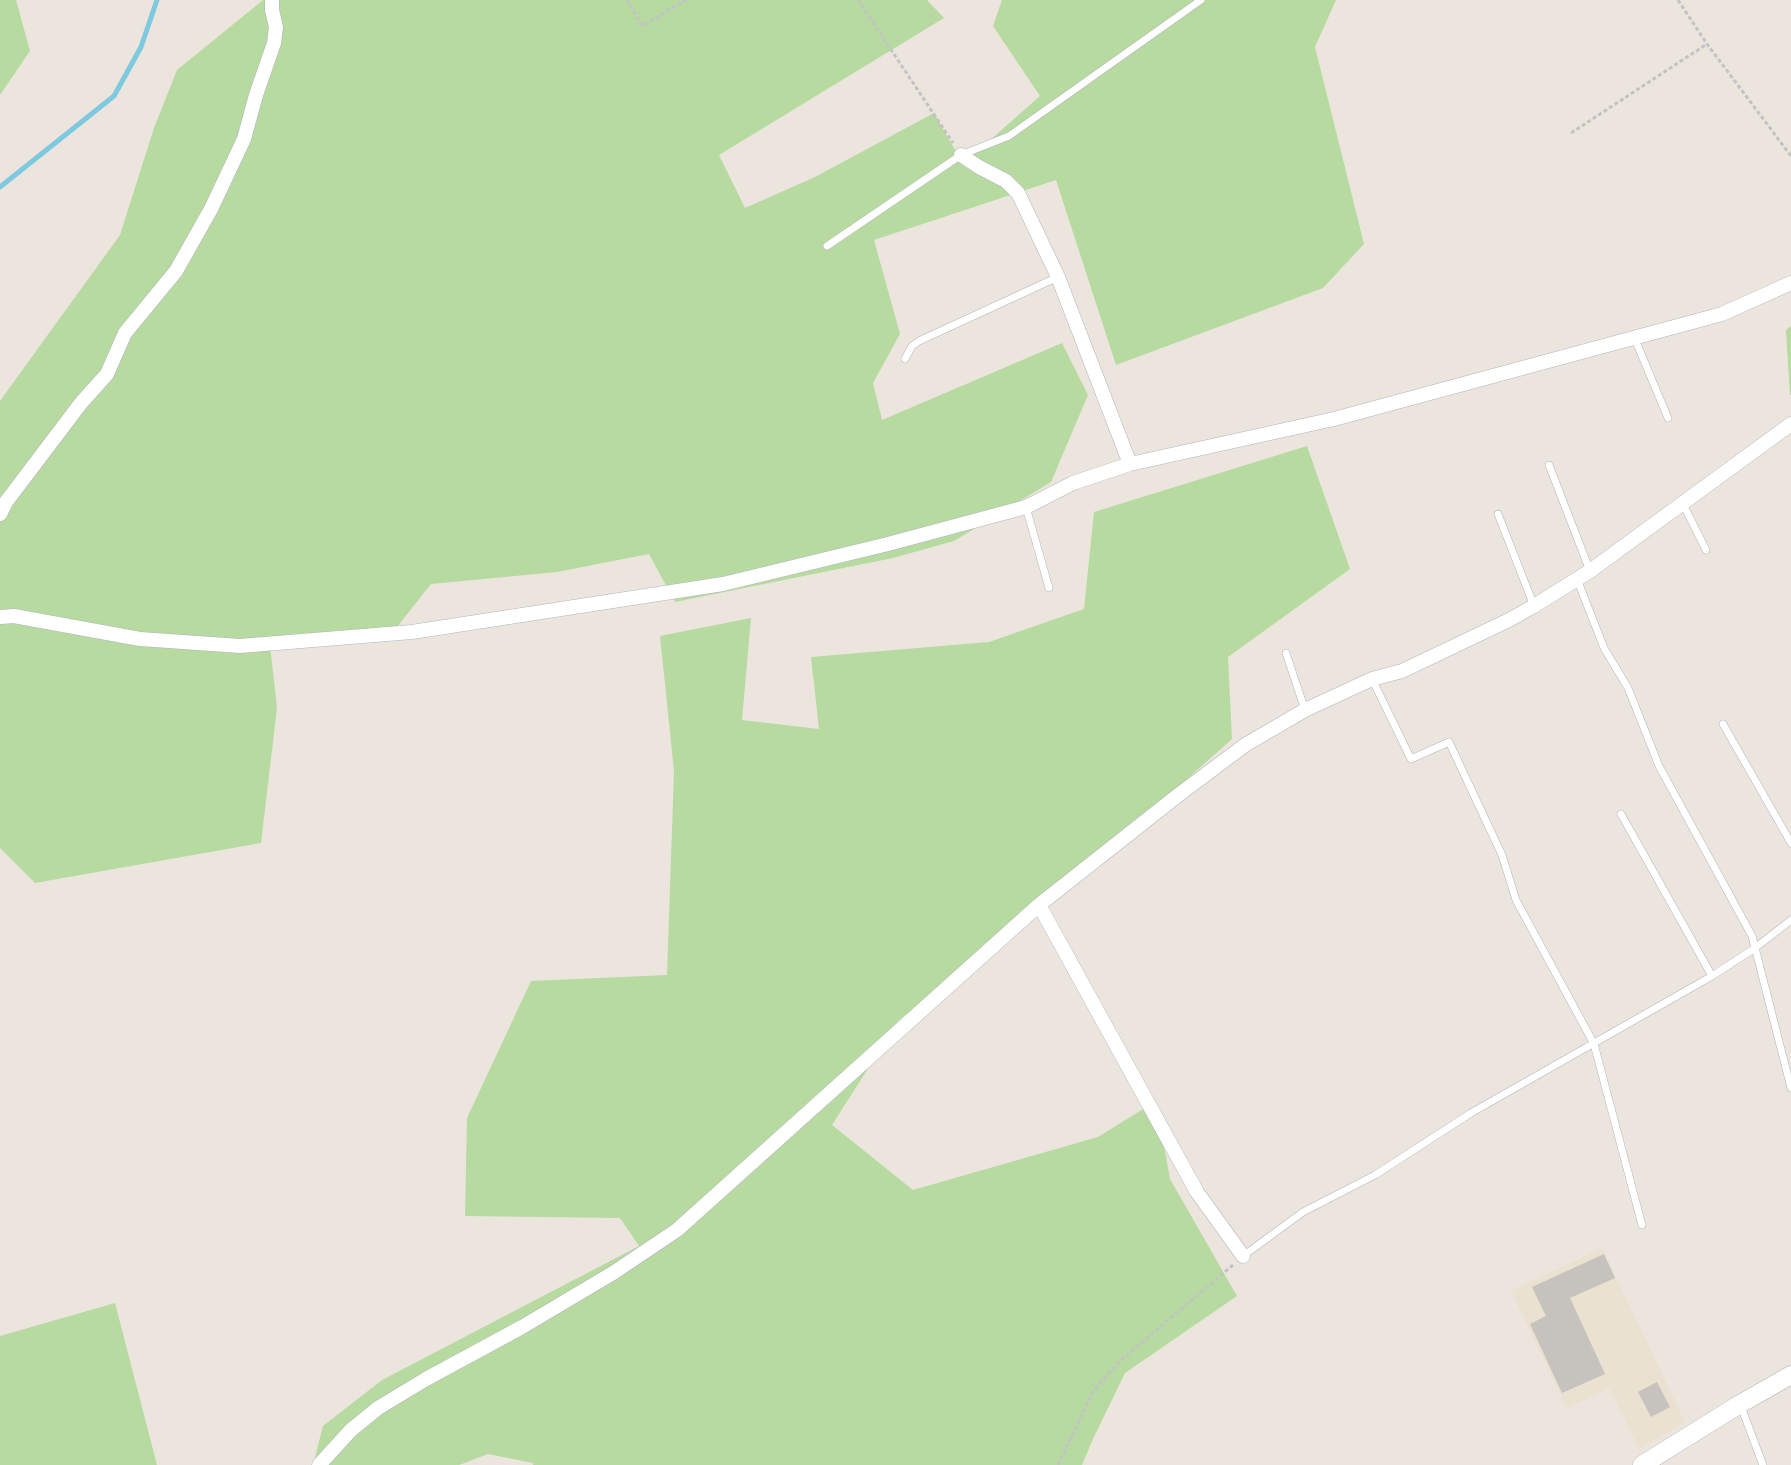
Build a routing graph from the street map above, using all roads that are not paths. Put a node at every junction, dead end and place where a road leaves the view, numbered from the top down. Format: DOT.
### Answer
graph roads {
  1 [pos="272,0"];
  2 [pos="1201,0"];
  3 [pos="962,155"];
  4 [pos="827,246"];
  5 [pos="1058,277"];
  6 [pos="1791,283"];
  7 [pos="1634,336"];
  8 [pos="905,359"];
  9 [pos="1668,418"];
  10 [pos="1791,424"];
  11 [pos="1130,464"];
  12 [pos="1549,465"];
  13 [pos="1683,504"];
  14 [pos="1026,507"];
  15 [pos="0,514"];
  16 [pos="1498,514"];
  17 [pos="1706,550"];
  18 [pos="1590,571"];
  19 [pos="1578,579"];
  20 [pos="1048,588"];
  21 [pos="1534,606"];
  22 [pos="0,617"];
  23 [pos="1286,653"];
  24 [pos="1372,679"];
  25 [pos="1305,710"];
  26 [pos="1723,724"];
  27 [pos="1621,814"];
  28 [pos="1791,843"];
  29 [pos="1039,905"];
  30 [pos="1791,920"];
  31 [pos="1755,948"];
  32 [pos="1712,976"];
  33 [pos="1594,1044"];
  34 [pos="1791,1088"];
  35 [pos="1642,1225"];
  36 [pos="1243,1256"];
  37 [pos="1791,1375"];
  38 [pos="1740,1404"];
  39 [pos="318,1465"];
  40 [pos="1642,1465"];
  41 [pos="1763,1465"];
  1 -- 15 [label="street"];
  2 -- 3 [label="lane"];
  3 -- 4 [label="lane"];
  3 -- 5 [label="street"];
  5 -- 8 [label="lane"];
  5 -- 11 [label="street"];
  6 -- 7 [label="street"];
  7 -- 9 [label="lane"];
  7 -- 11 [label="street"];
  10 -- 13 [label="street"];
  11 -- 14 [label="street"];
  12 -- 18 [label="lane"];
  13 -- 17 [label="lane"];
  13 -- 18 [label="street"];
  14 -- 20 [label="lane"];
  14 -- 22 [label="street"];
  16 -- 21 [label="lane"];
  18 -- 19 [label="street"];
  19 -- 21 [label="street"];
  19 -- 31 [label="lane"];
  21 -- 24 [label="street"];
  23 -- 25 [label="lane"];
  24 -- 25 [label="street"];
  24 -- 33 [label="lane"];
  25 -- 29 [label="street"];
  26 -- 28 [label="lane"];
  27 -- 32 [label="lane"];
  29 -- 36 [label="street"];
  29 -- 39 [label="street"];
  30 -- 31 [label="lane"];
  31 -- 32 [label="lane"];
  31 -- 34 [label="lane"];
  32 -- 33 [label="lane"];
  33 -- 35 [label="lane"];
  33 -- 36 [label="lane"];
  37 -- 38 [label="street"];
  38 -- 40 [label="street"];
  38 -- 41 [label="lane"];
}
